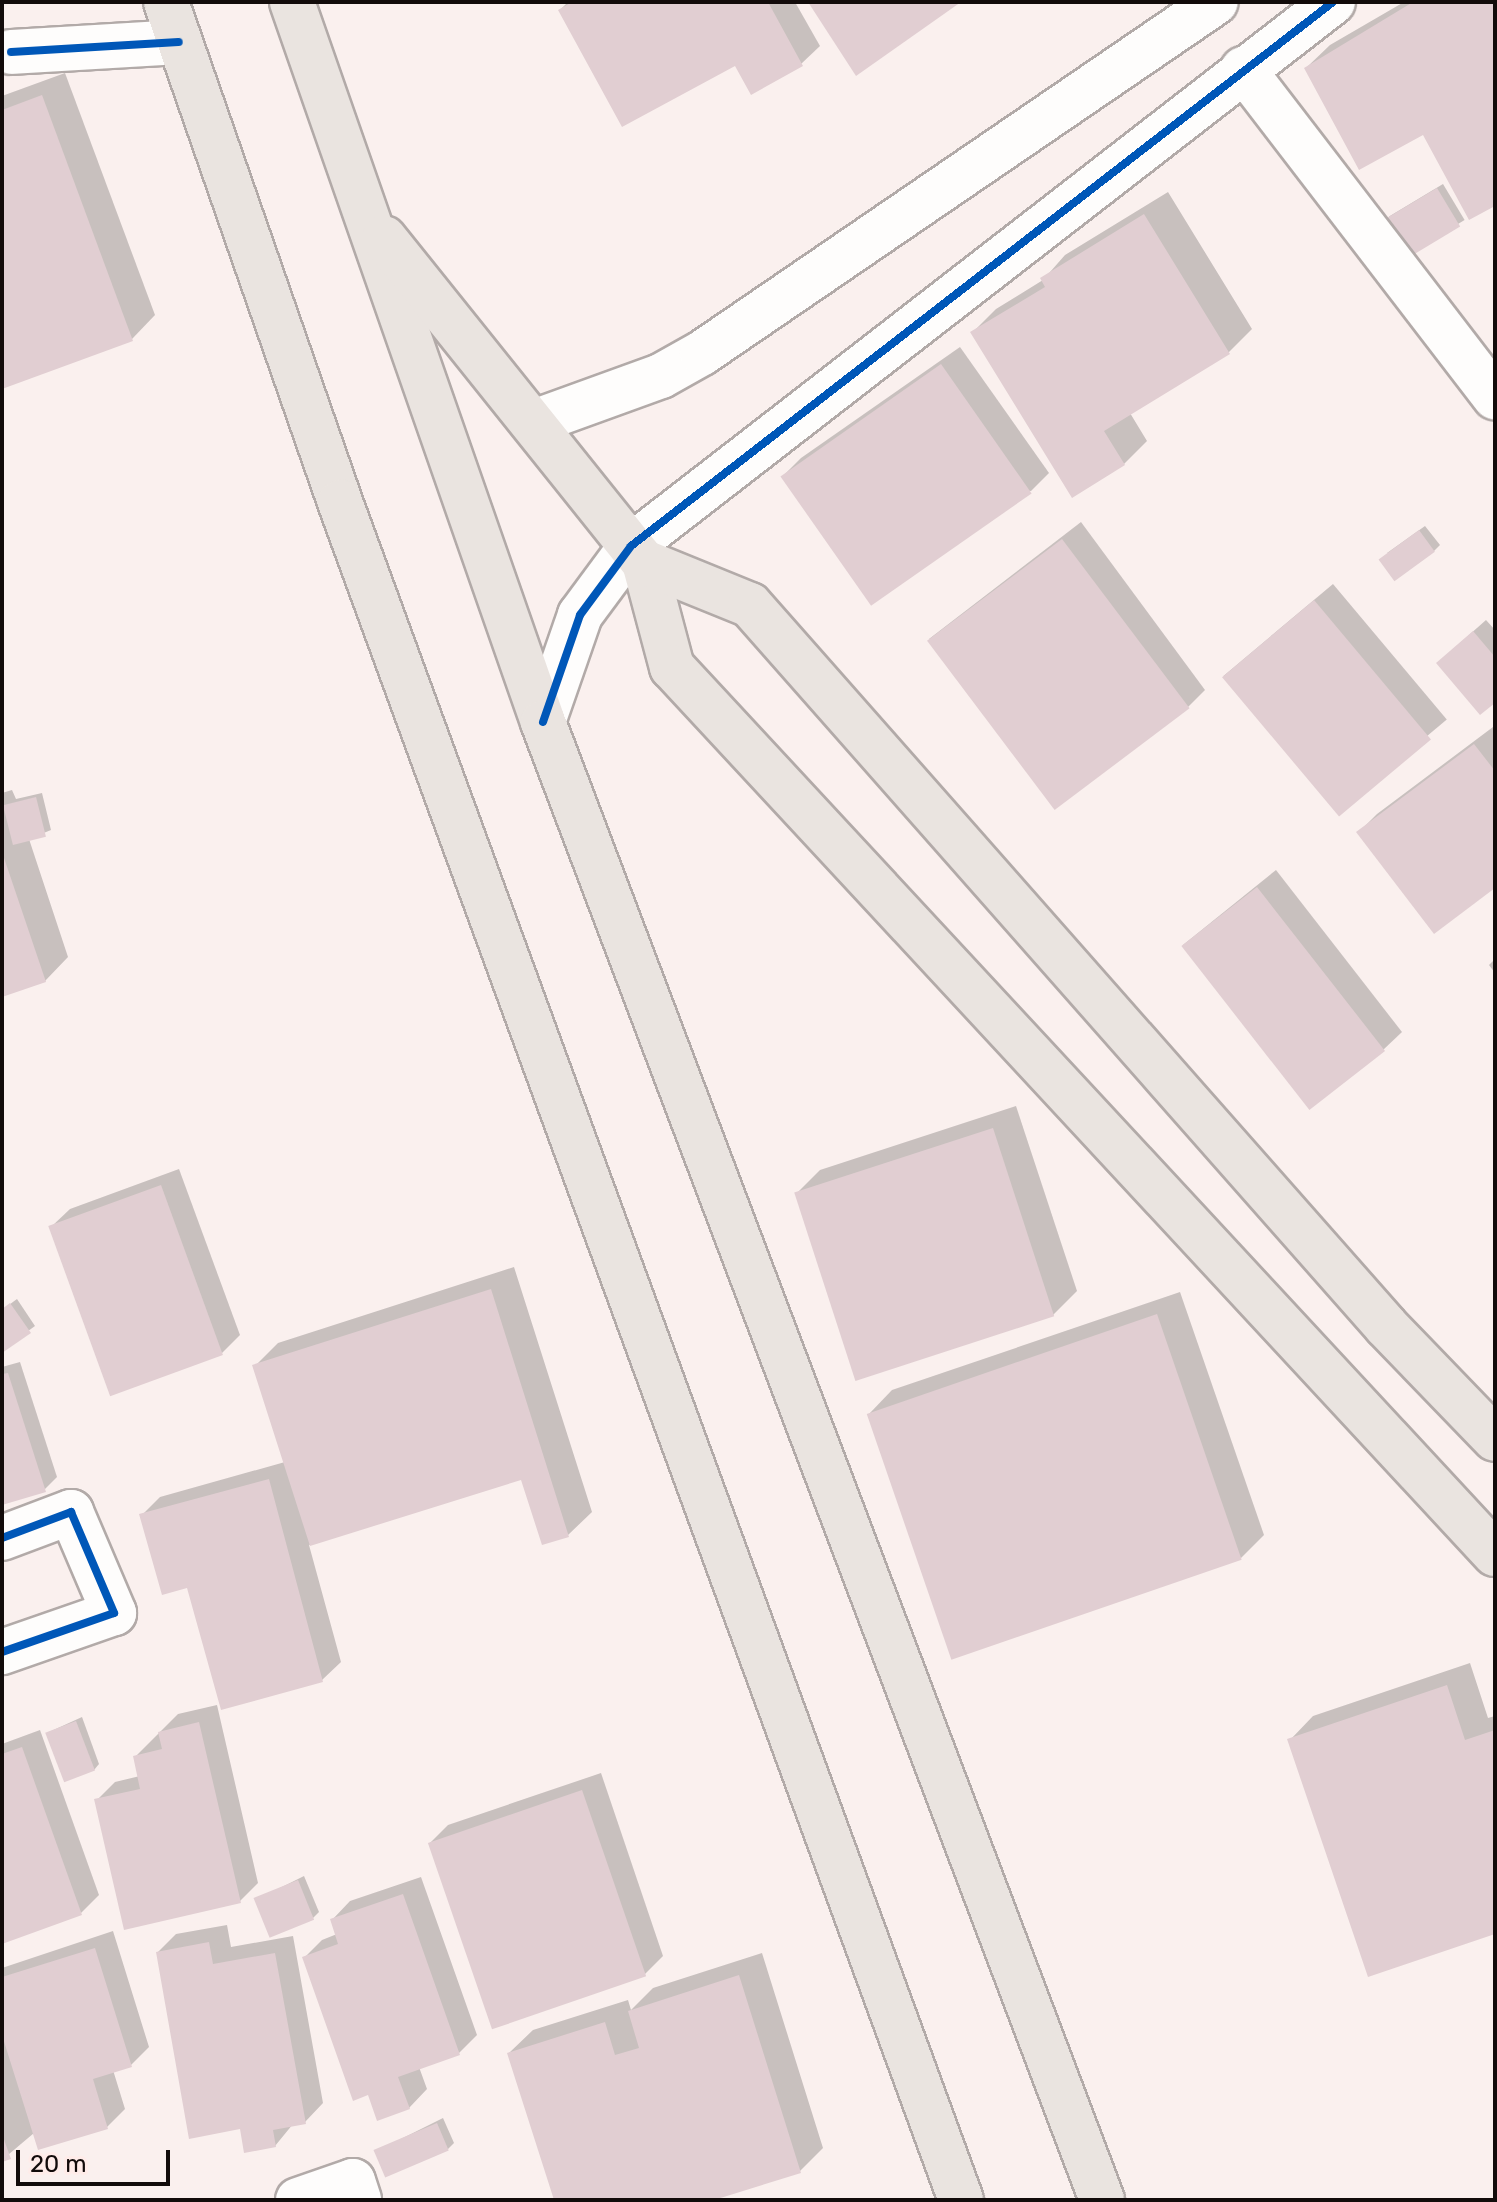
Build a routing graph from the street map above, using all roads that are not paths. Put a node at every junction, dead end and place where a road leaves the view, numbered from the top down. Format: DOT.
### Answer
graph roads {
  1 [pos="292,2"];
  2 [pos="1216,2"];
  3 [pos="1333,2"];
  4 [pos="173,22"];
  5 [pos="5,51"];
  6 [pos="1243,69"];
  7 [pos="366,215"];
  8 [pos="1495,398"];
  9 [pos="534,422"];
  10 [pos="637,554"];
  11 [pos="543,722"];
  12 [pos="1495,1439"];
  13 [pos="2,1538"];
  14 [pos="1495,1554"];
  15 [pos="2,1652"];
  16 [pos="298,2200"];
  17 [pos="359,2200"];
  18 [pos="961,2200"];
  19 [pos="1102,2200"];
  1 -- 7 [label="main road"];
  2 -- 9 [label="street"];
  3 -- 6 [label="street"];
  4 -- 5 [label="street"];
  4 -- 18 [label="main road"];
  6 -- 8 [label="street"];
  6 -- 10 [label="street"];
  7 -- 9 [label="main road"];
  7 -- 11 [label="main road"];
  9 -- 10 [label="main road"];
  10 -- 11 [label="street"];
  10 -- 12 [label="main road"];
  10 -- 14 [label="main road"];
  11 -- 19 [label="main road"];
  13 -- 15 [label="street"];
  16 -- 17 [label="street"];
}
